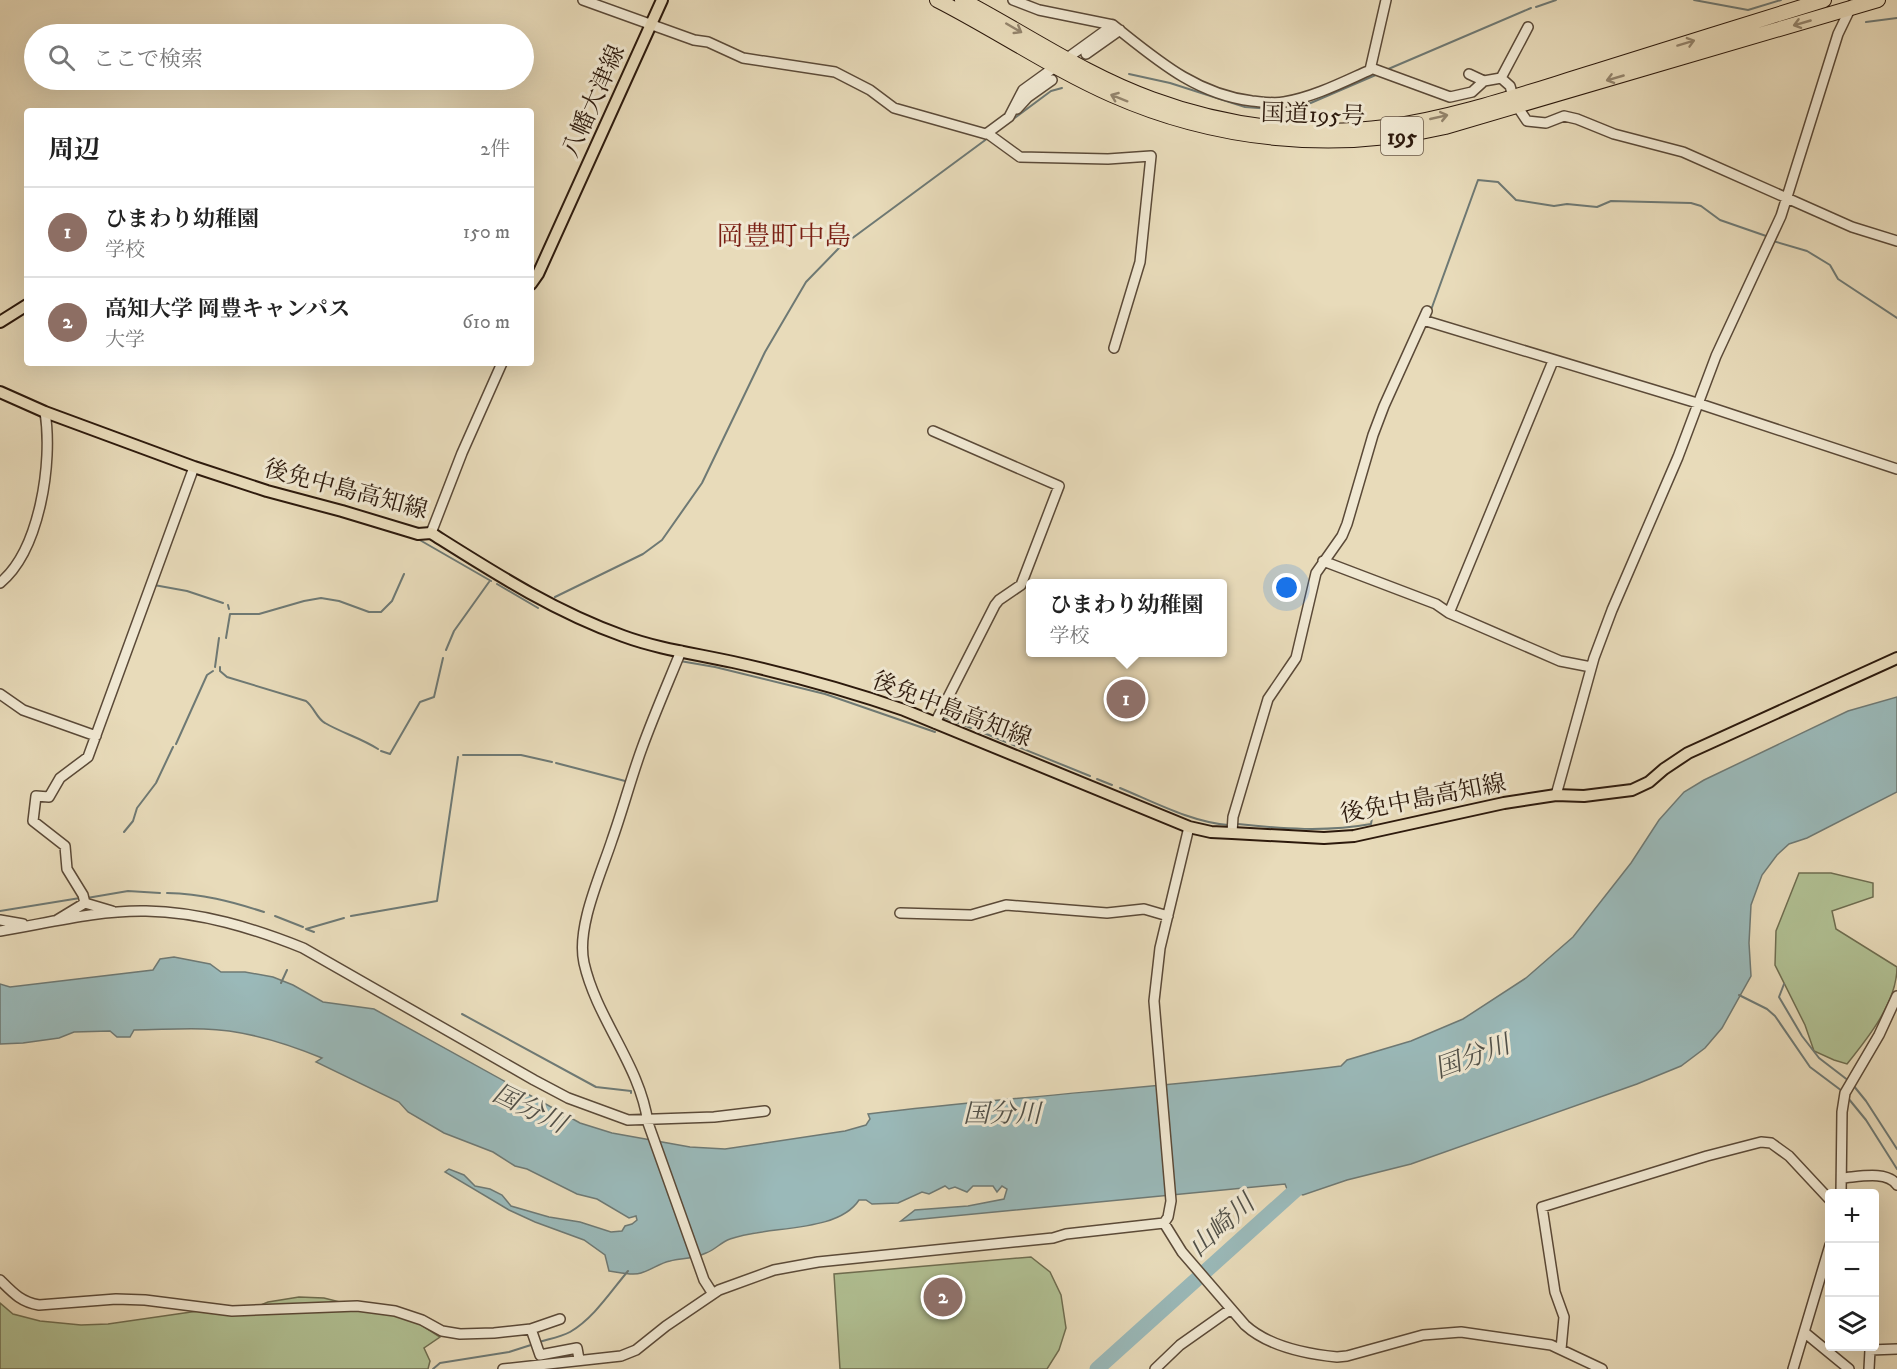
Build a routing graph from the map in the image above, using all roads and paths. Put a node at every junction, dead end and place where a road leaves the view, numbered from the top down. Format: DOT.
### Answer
graph roads {
  1 [pos="584,0"];
  2 [pos="662,0"];
  3 [pos="937,0"];
  4 [pos="962,0"];
  5 [pos="1013,0"];
  6 [pos="1386,0"];
  7 [pos="1824,0"];
  8 [pos="1878,0"];
  9 [pos="1853,5"];
  10 [pos="650,23"];
  11 [pos="1527,27"];
  12 [pos="1116,28"];
  13 [pos="1086,54"];
  14 [pos="1058,68"];
  15 [pos="1378,70"];
  16 [pos="1470,74"];
  17 [pos="1501,78"];
  18 [pos="1484,81"];
  19 [pos="1515,102"];
  20 [pos="1009,117"];
  21 [pos="990,134"];
  22 [pos="1787,197"];
  23 [pos="1897,241"];
  24 [pos="534,279"];
  25 [pos="24,307"];
  26 [pos="0,322"];
  27 [pos="1114,348"];
  28 [pos="1553,361"];
  29 [pos="501,366"];
  30 [pos="0,392"];
  31 [pos="1697,403"];
  32 [pos="45,412"];
  33 [pos="933,431"];
  34 [pos="194,467"];
  35 [pos="1897,470"];
  36 [pos="430,533"];
  37 [pos="1323,561"];
  38 [pos="0,583"];
  39 [pos="1449,613"];
  40 [pos="681,651"];
  41 [pos="1897,658"];
  42 [pos="1592,667"];
  43 [pos="0,694"];
  44 [pos="934,723"];
  45 [pos="96,736"];
  46 [pos="1556,795"];
  47 [pos="1189,827"];
  48 [pos="1232,833"];
  49 [pos="85,903"];
  50 [pos="118,913"];
  51 [pos="900,913"];
  52 [pos="1168,916"];
  53 [pos="0,920"];
  54 [pos="53,922"];
  55 [pos="32,926"];
  56 [pos="0,931"];
  57 [pos="1897,996"];
  58 [pos="1894,1012"];
  59 [pos="765,1111"];
  60 [pos="648,1121"];
  61 [pos="1842,1178"];
  62 [pos="1897,1185"];
  63 [pos="1841,1189"];
  64 [pos="1825,1195"];
  65 [pos="1164,1222"];
  66 [pos="1825,1262"];
  67 [pos="0,1280"];
  68 [pos="713,1294"];
  69 [pos="1231,1309"];
  70 [pos="560,1319"];
  71 [pos="1804,1332"];
  72 [pos="532,1333"];
  73 [pos="1897,1348"];
  74 [pos="1561,1349"];
  75 [pos="579,1359"];
  76 [pos="503,1369"];
  77 [pos="1155,1369"];
  78 [pos="1602,1369"];
  79 [pos="1793,1369"];
  80 [pos="1849,1369"];
  81 [pos="1869,1369"];
  1 -- 10 [label="street"];
  2 -- 10 [label="main road, 八幡大津線"];
  3 -- 14 [label="highway, 国道195号 / 195"];
  4 -- 14 [label="highway, 国道195号 / 195, one-way"];
  5 -- 12 [label="street"];
  6 -- 15 [label="street"];
  19 -- 7 [label="highway, 国道195号 / 195, one-way"];
  8 -- 9 [label="highway, 国道195号 / 195"];
  9 -- 19 [label="highway, 国道195号 / 195, one-way"];
  9 -- 22 [label="street"];
  10 -- 21 [label="street"];
  10 -- 24 [label="main road, 八幡大津線"];
  11 -- 17 [label="street"];
  12 -- 13 [label="street"];
  12 -- 14 [label="street"];
  12 -- 15 [label="street"];
  14 -- 19 [label="highway, 国道195号 / 195"];
  14 -- 20 [label="street"];
  14 -- 20 [label="street"];
  15 -- 18 [label="street"];
  16 -- 18 [label="street"];
  17 -- 18 [label="street"];
  17 -- 19 [label="street"];
  19 -- 22 [label="street"];
  20 -- 21 [label="street"];
  21 -- 27 [label="street"];
  22 -- 23 [label="street"];
  22 -- 31 [label="street"];
  25 -- 26 [label="main road"];
  28 -- 31 [label="street"];
  28 -- 37 [label="street"];
  28 -- 39 [label="street"];
  29 -- 36 [label="street"];
  30 -- 32 [label="main road, 後免中島高知線"];
  31 -- 35 [label="street"];
  31 -- 42 [label="street"];
  32 -- 34 [label="main road, 後免中島高知線"];
  32 -- 38 [label="street"];
  33 -- 44 [label="street"];
  34 -- 36 [label="main road, 後免中島高知線"];
  34 -- 45 [label="street"];
  36 -- 40 [label="main road, 後免中島高知線"];
  37 -- 39 [label="street"];
  37 -- 48 [label="street"];
  39 -- 42 [label="street"];
  40 -- 44 [label="main road, 後免中島高知線"];
  40 -- 60 [label="street"];
  41 -- 46 [label="main road, 後免中島高知線"];
  42 -- 46 [label="street"];
  43 -- 45 [label="street"];
  44 -- 47 [label="main road, 後免中島高知線"];
  45 -- 49 [label="street"];
  46 -- 48 [label="main road, 後免中島高知線"];
  47 -- 48 [label="main road, 後免中島高知線"];
  47 -- 52 [label="street"];
  49 -- 50 [label="street"];
  49 -- 54 [label="street"];
  50 -- 54 [label="street"];
  50 -- 60 [label="street"];
  51 -- 52 [label="street"];
  52 -- 65 [label="street"];
  53 -- 55 [label="street"];
  54 -- 55 [label="street"];
  55 -- 56 [label="street"];
  57 -- 58 [label="street"];
  58 -- 61 [label="street"];
  59 -- 60 [label="street"];
  60 -- 68 [label="street"];
  61 -- 62 [label="street"];
  61 -- 63 [label="street"];
  64 -- 74 [label="street"];
  65 -- 68 [label="street"];
  65 -- 69 [label="street"];
  66 -- 71 [label="street"];
  67 -- 72 [label="street"];
  68 -- 75 [label="street"];
  69 -- 74 [label="street"];
  69 -- 77 [label="street"];
  70 -- 72 [label="street"];
  71 -- 79 [label="street"];
  71 -- 80 [label="street"];
  72 -- 75 [label="street"];
  73 -- 81 [label="street"];
  74 -- 78 [label="street"];
  75 -- 76 [label="street"];
}
